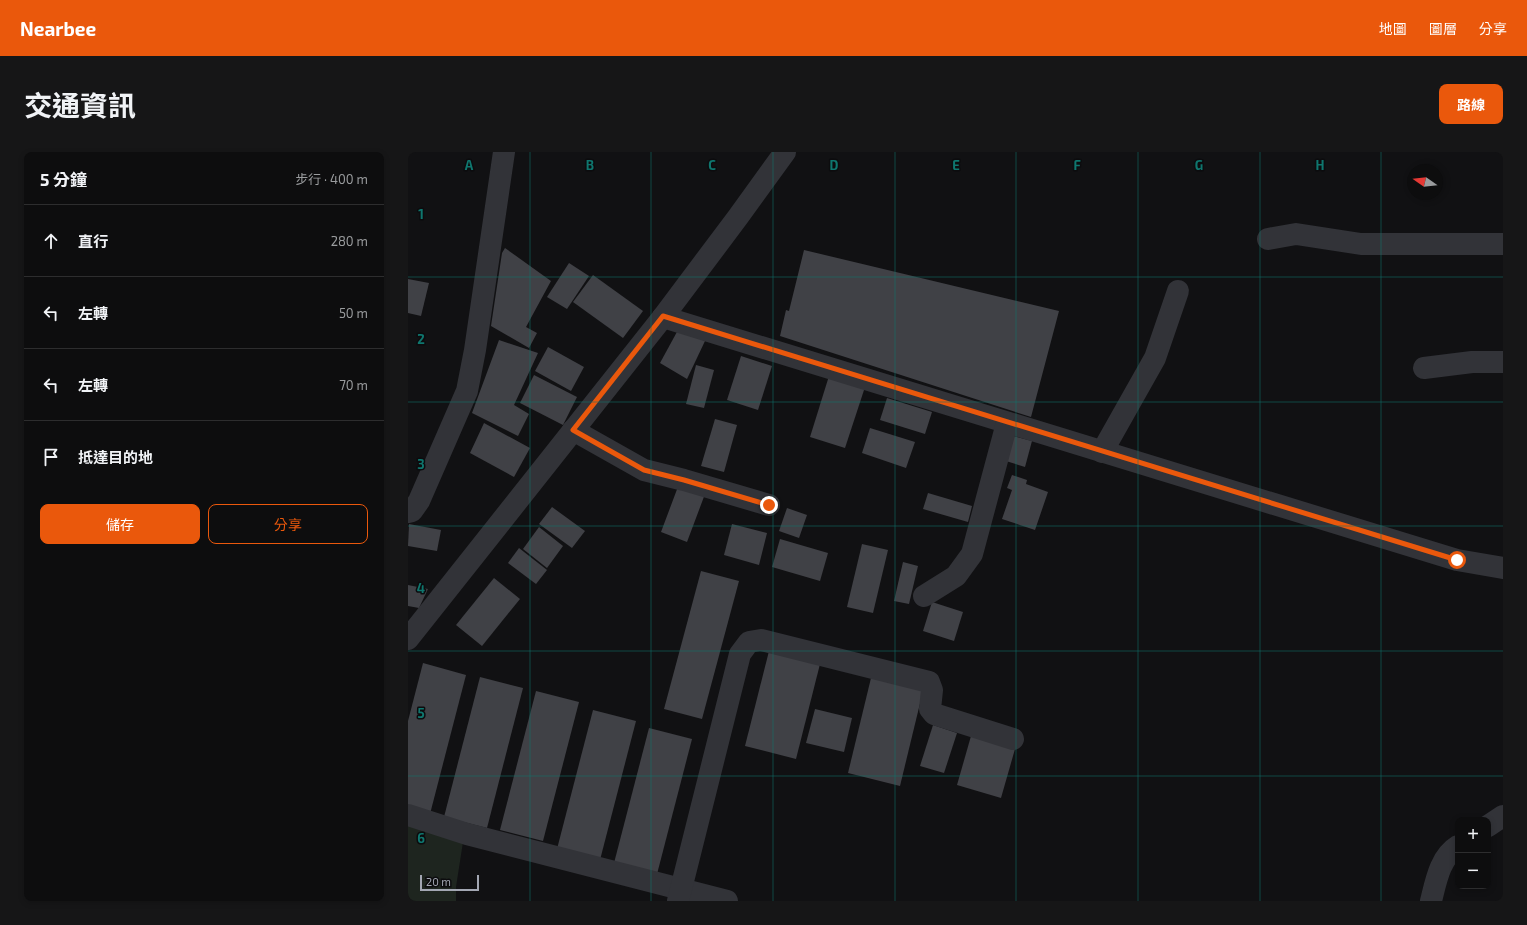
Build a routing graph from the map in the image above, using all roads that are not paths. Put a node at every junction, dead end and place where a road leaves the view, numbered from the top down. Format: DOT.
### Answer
graph roads {
  1 [pos="504,152"];
  2 [pos="785,152"];
  3 [pos="1268,239"];
  4 [pos="1503,244"];
  5 [pos="1178,291"];
  6 [pos="663,316"];
  7 [pos="1503,362"];
  8 [pos="1424,368"];
  9 [pos="1007,423"];
  10 [pos="573,430"];
  11 [pos="1102,452"];
  12 [pos="769,505"];
  13 [pos="408,512"];
  14 [pos="1503,568"];
  15 [pos="924,596"];
  16 [pos="412,629"];
  17 [pos="1013,739"];
  18 [pos="408,815"];
  19 [pos="1503,816"];
  20 [pos="1491,824"];
  21 [pos="1455,848"];
  22 [pos="680,895"];
  23 [pos="727,901"];
  24 [pos="1431,901"];
  1 -- 13 [label="street"];
  2 -- 6 [label="street"];
  3 -- 4 [label="street"];
  5 -- 11 [label="street"];
  6 -- 9 [label="street"];
  6 -- 10 [label="street"];
  7 -- 8 [label="street"];
  9 -- 11 [label="street"];
  9 -- 15 [label="street"];
  10 -- 12 [label="street"];
  10 -- 16 [label="street"];
  11 -- 14 [label="street"];
  17 -- 22 [label="street"];
  18 -- 22 [label="street"];
  19 -- 20 [label="street"];
  21 -- 24 [label="street"];
  22 -- 23 [label="street"];
}
